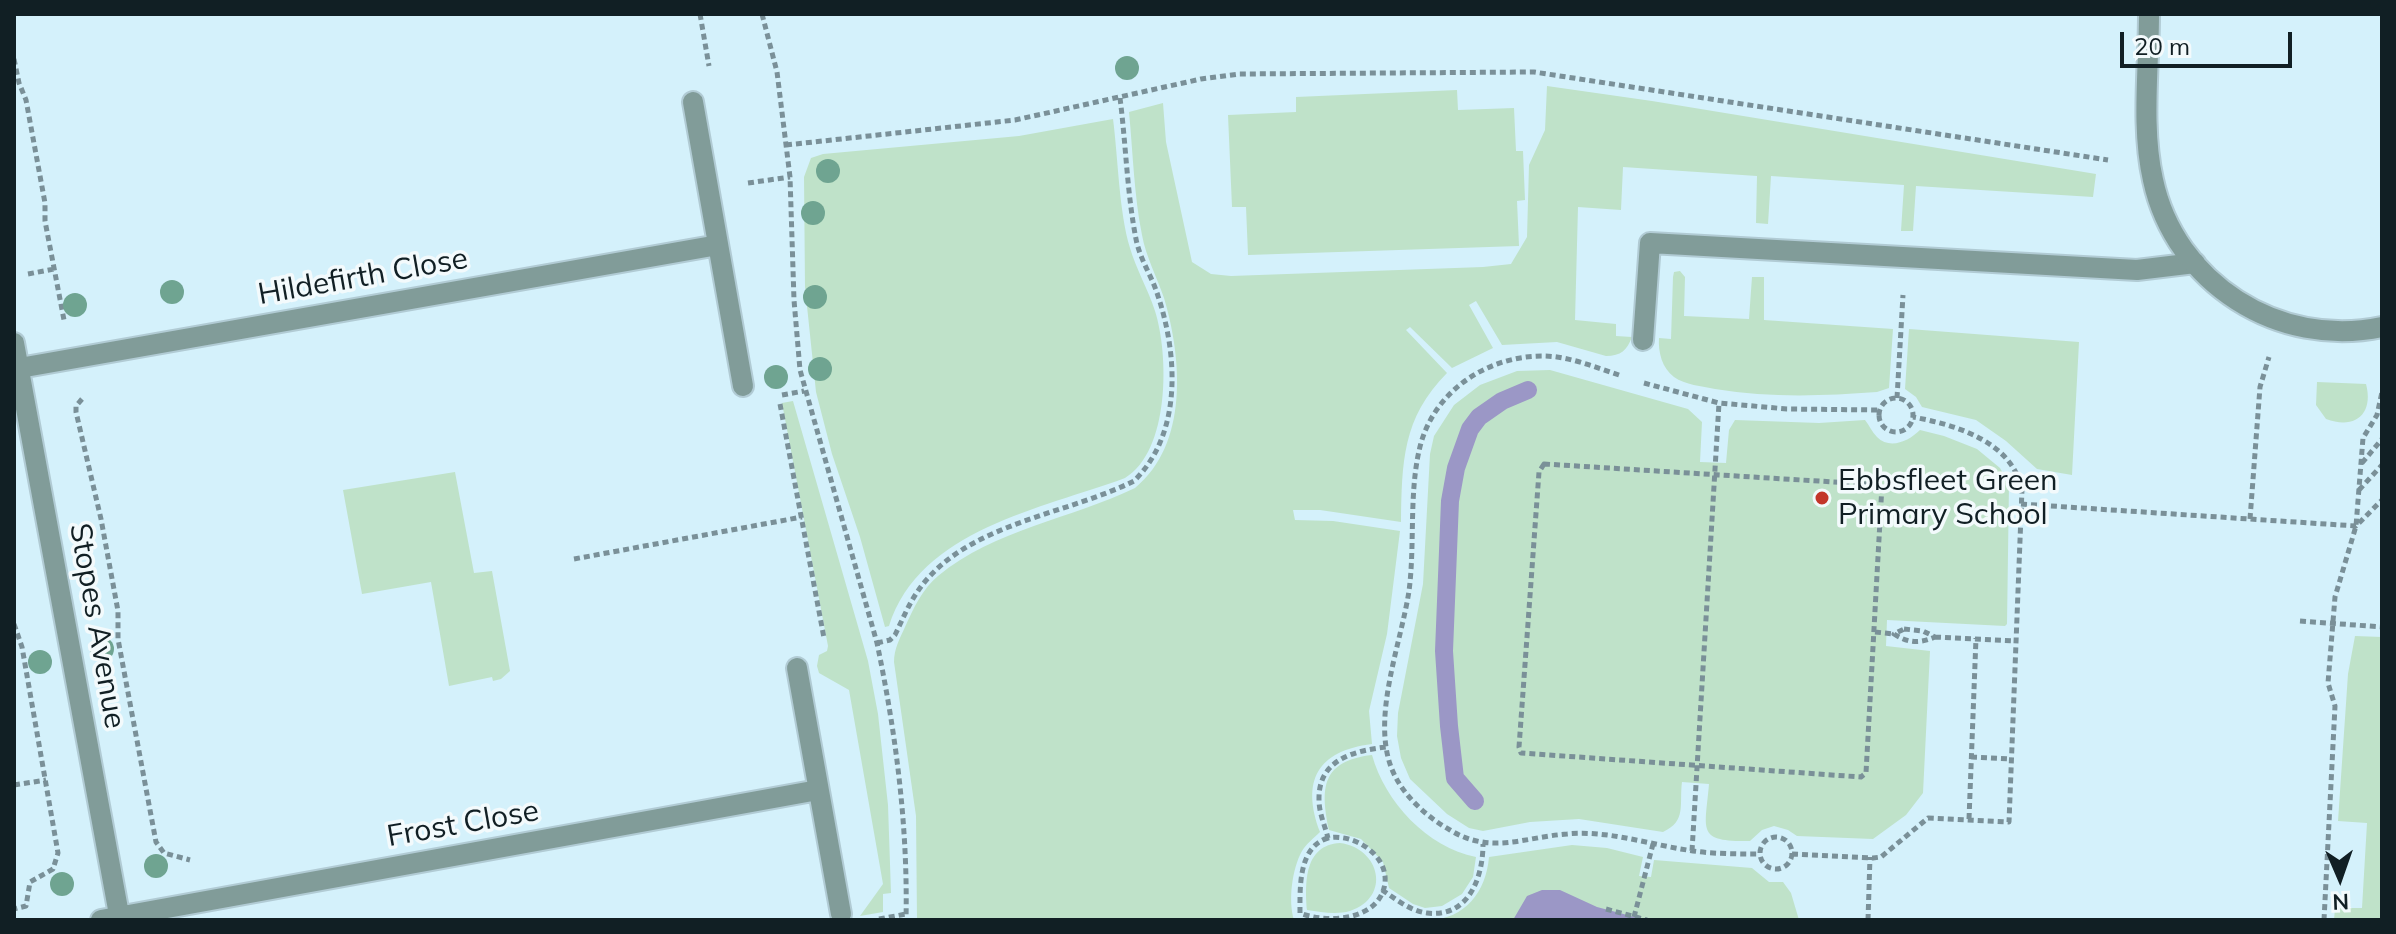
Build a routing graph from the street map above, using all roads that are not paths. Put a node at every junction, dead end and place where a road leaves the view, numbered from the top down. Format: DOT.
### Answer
graph roads {
  1 [pos="2149,14"];
  2 [pos="693,102"];
  3 [pos="718,245"];
  4 [pos="2195,263"];
  5 [pos="2382,327"];
  6 [pos="1643,340"];
  7 [pos="14,343"];
  8 [pos="16,369"];
  9 [pos="743,386"];
  10 [pos="797,668"];
  11 [pos="818,790"];
  12 [pos="841,914"];
  13 [pos="113,919"];
  1 -- 4 [label="street"];
  2 -- 3 [label="street"];
  3 -- 8 [label="street, Hildefirth Close"];
  3 -- 9 [label="street"];
  4 -- 5 [label="street"];
  4 -- 6 [label="street"];
  7 -- 8 [label="street, Stopes Avenue"];
  8 -- 13 [label="street, Stopes Avenue"];
  10 -- 11 [label="street"];
  11 -- 12 [label="street"];
  11 -- 13 [label="street, Frost Close"];
}
